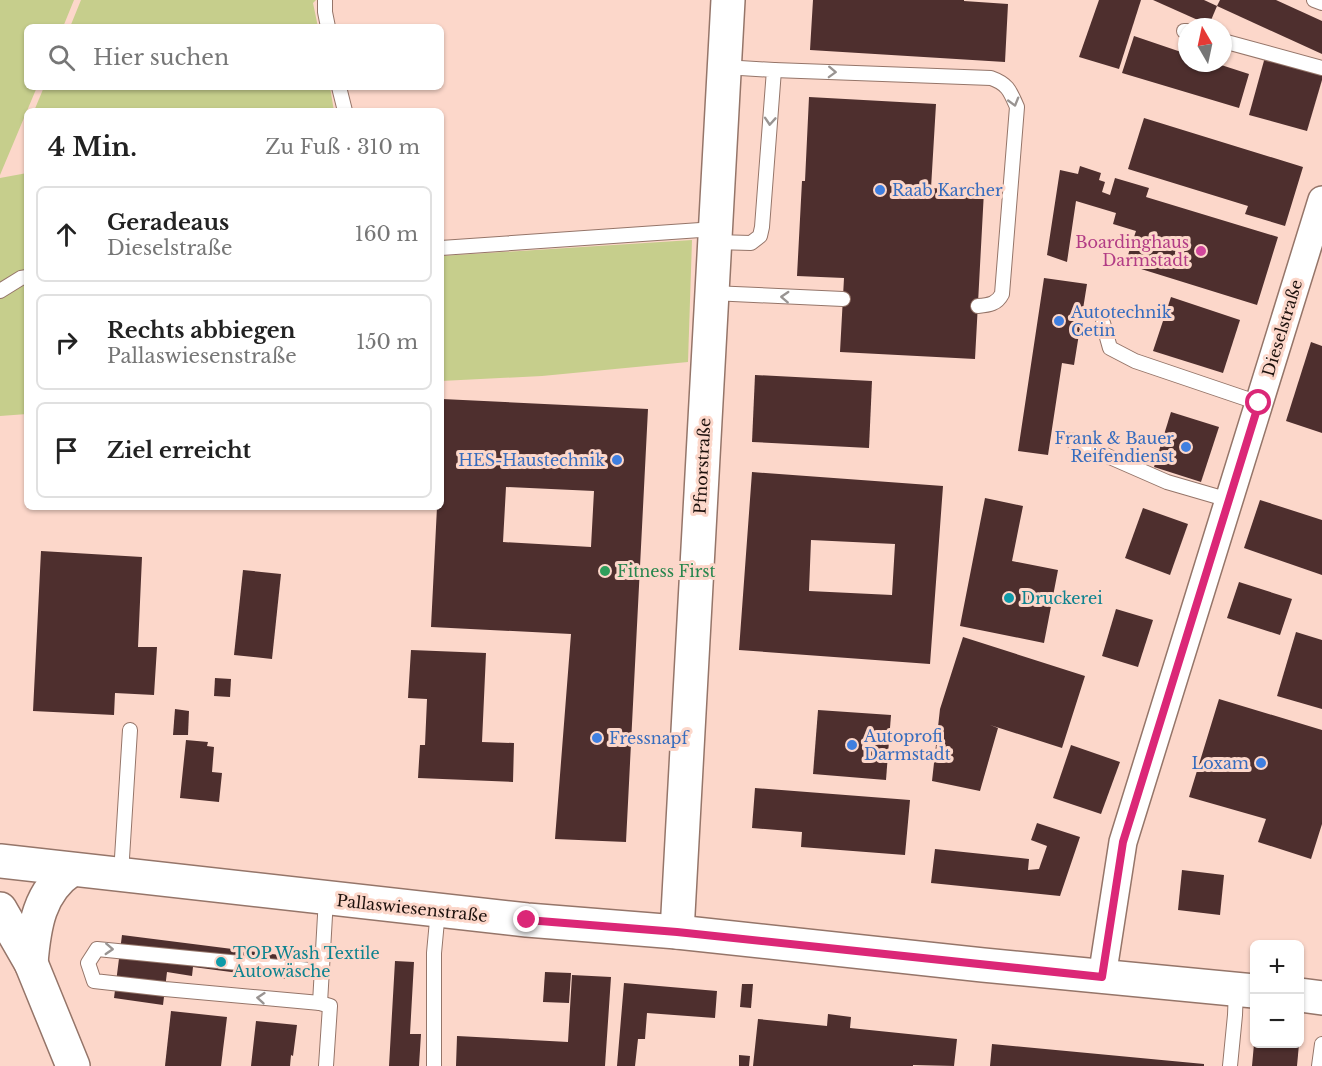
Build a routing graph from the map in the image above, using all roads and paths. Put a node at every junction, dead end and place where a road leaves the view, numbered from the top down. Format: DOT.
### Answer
graph roads {
  1 [pos="325,0"];
  2 [pos="728,0"];
  3 [pos="1314,0"];
  4 [pos="1322,3"];
  5 [pos="327,24"];
  6 [pos="1232,43"];
  7 [pos="724,67"];
  8 [pos="1322,68"];
  9 [pos="774,70"];
  10 [pos="340,90"];
  11 [pos="344,108"];
  12 [pos="1322,200"];
  13 [pos="715,236"];
  14 [pos="444,248"];
  15 [pos="24,278"];
  16 [pos="0,291"];
  17 [pos="712,293"];
  18 [pos="843,299"];
  19 [pos="978,306"];
  20 [pos="1103,323"];
  21 [pos="1259,403"];
  22 [pos="1071,440"];
  23 [pos="1229,500"];
  24 [pos="130,730"];
  25 [pos="0,861"];
  26 [pos="71,870"];
  27 [pos="121,874"];
  28 [pos="326,898"];
  29 [pos="0,909"];
  30 [pos="438,910"];
  31 [pos="677,932"];
  32 [pos="31,963"];
  33 [pos="321,971"];
  34 [pos="1102,977"];
  35 [pos="1245,990"];
  36 [pos="1304,996"];
  37 [pos="1322,998"];
  38 [pos="320,1003"];
  39 [pos="1322,1044"];
  40 [pos="74,1066"];
  41 [pos="326,1066"];
  42 [pos="434,1066"];
  43 [pos="1230,1066"];
  44 [pos="1319,1066"];
  1 -- 5 [label="lane"];
  2 -- 7 [label="main road, Pfnorstraße"];
  3 -- 4 [label="lane"];
  6 -- 8 [label="lane"];
  7 -- 9 [label="lane"];
  7 -- 13 [label="main road, Pfnorstraße"];
  9 -- 13 [label="lane, one-way"];
  9 -- 19 [label="lane, one-way"];
  10 -- 11 [label="lane"];
  12 -- 21 [label="street, Dieselstraße"];
  13 -- 14 [label="lane"];
  13 -- 17 [label="main road, Pfnorstraße"];
  15 -- 16 [label="lane"];
  18 -- 17 [label="lane, one-way"];
  17 -- 31 [label="main road, Pfnorstraße"];
  20 -- 21 [label="lane"];
  21 -- 23 [label="street, Dieselstraße"];
  22 -- 23 [label="lane"];
  23 -- 34 [label="street, Dieselstraße"];
  24 -- 27 [label="lane"];
  25 -- 26 [label="main road, Pallaswiesenstraße"];
  26 -- 27 [label="main road, Pallaswiesenstraße"];
  26 -- 32 [label="main road"];
  27 -- 28 [label="main road, Pallaswiesenstraße"];
  28 -- 30 [label="main road, Pallaswiesenstraße"];
  28 -- 33 [label="lane"];
  29 -- 32 [label="main road"];
  30 -- 31 [label="main road, Pallaswiesenstraße"];
  30 -- 42 [label="lane"];
  31 -- 34 [label="main road, Pallaswiesenstraße"];
  32 -- 40 [label="main road"];
  33 -- 38 [label="lane"];
  38 -- 33 [label="lane, one-way"];
  34 -- 35 [label="main road, Pallaswiesenstraße"];
  35 -- 43 [label="lane"];
  36 -- 37 [label="main road"];
  38 -- 41 [label="lane"];
  39 -- 44 [label="lane"];
}
